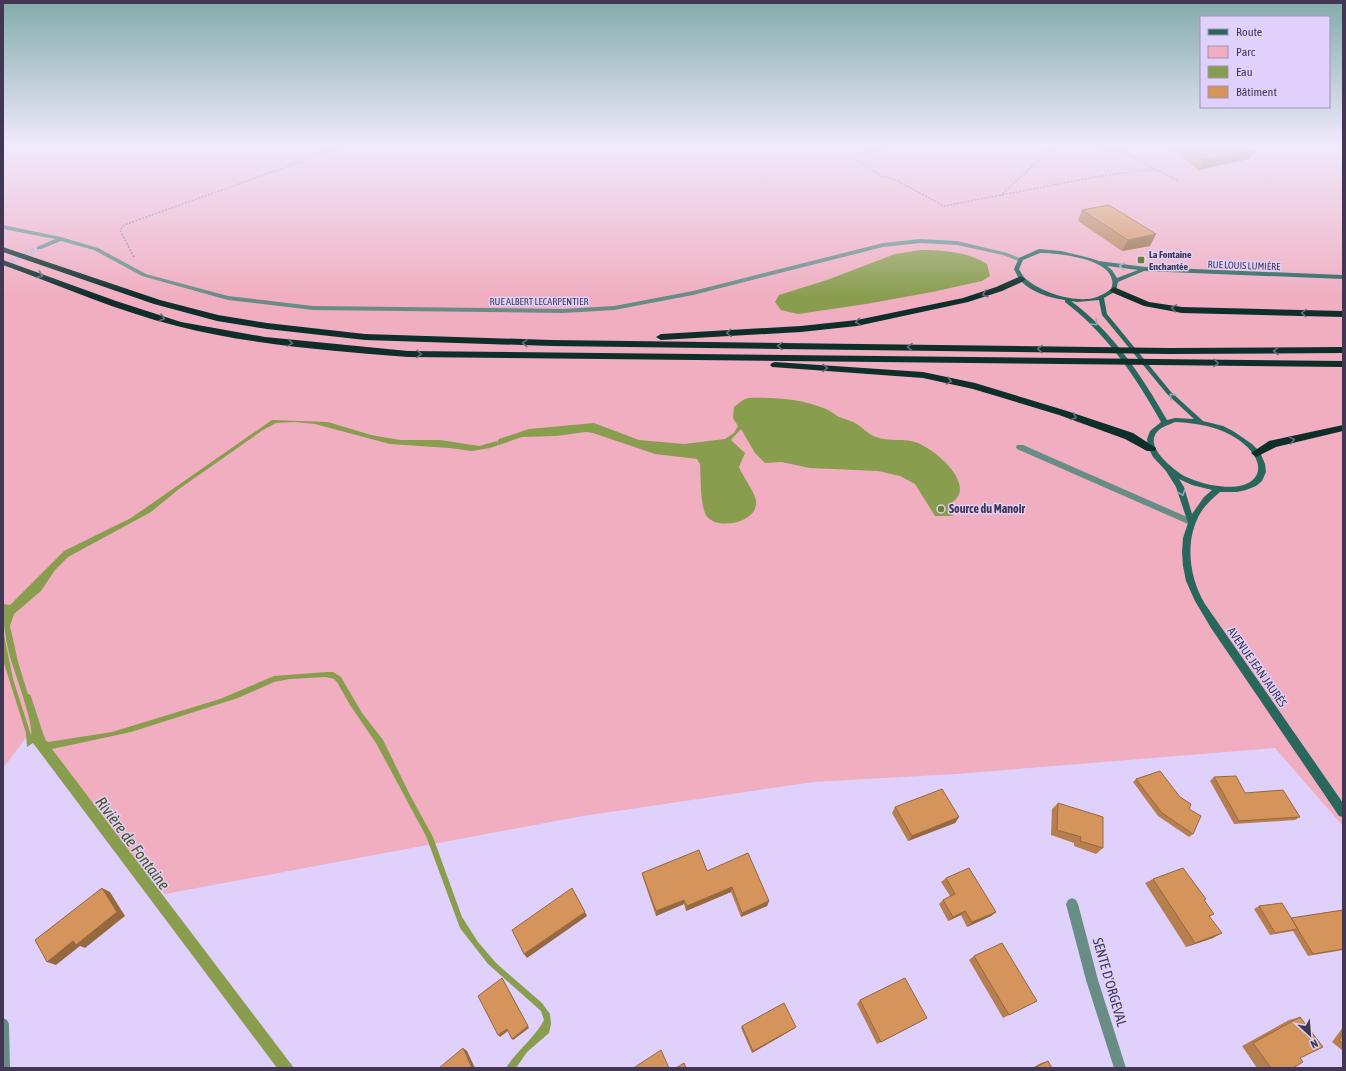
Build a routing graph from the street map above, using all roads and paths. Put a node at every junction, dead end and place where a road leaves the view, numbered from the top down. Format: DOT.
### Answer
graph roads {
  1 [pos="202,197"];
  2 [pos="927,197"];
  3 [pos="995,197"];
  4 [pos="3,227"];
  5 [pos="61,239"];
  6 [pos="39,248"];
  7 [pos="3,249"];
  8 [pos="1019,259"];
  9 [pos="3,262"];
  10 [pos="1099,263"];
  11 [pos="1145,270"];
  12 [pos="144,275"];
  13 [pos="1343,277"];
  14 [pos="1021,279"];
  15 [pos="1115,285"];
  16 [pos="1101,298"];
  17 [pos="1065,299"];
  18 [pos="1343,314"];
  19 [pos="552,343"];
  20 [pos="1343,350"];
  21 [pos="590,356"];
  22 [pos="1343,364"];
  23 [pos="1200,422"];
  24 [pos="1164,423"];
  25 [pos="1343,428"];
  26 [pos="1020,447"];
  27 [pos="1151,448"];
  28 [pos="1256,453"];
  29 [pos="1167,468"];
  30 [pos="1218,489"];
  31 [pos="1190,522"];
  32 [pos="1343,812"];
  33 [pos="1072,904"];
  34 [pos="3,1024"];
  35 [pos="4,1068"];
  36 [pos="1120,1068"];
  1 -- 12 [label="path"];
  2 -- 3 [label="path"];
  4 -- 5 [label="street, RUE ALBERT LECARPENTIER"];
  5 -- 6 [label="street"];
  5 -- 12 [label="street, RUE ALBERT LECARPENTIER"];
  19 -- 7 [label="highway, one-way"];
  8 -- 10 [label="main road"];
  8 -- 12 [label="street, RUE ALBERT LECARPENTIER"];
  8 -- 14 [label="main road"];
  9 -- 21 [label="highway, one-way"];
  11 -- 10 [label="main road, RUE LOUIS LUMIÈRE, one-way"];
  10 -- 15 [label="main road"];
  11 -- 13 [label="main road, RUE LOUIS LUMIÈRE"];
  11 -- 15 [label="main road"];
  14 -- 17 [label="main road"];
  14 -- 19 [label="highway, one-way"];
  15 -- 16 [label="main road"];
  18 -- 15 [label="highway, one-way"];
  16 -- 17 [label="main road"];
  23 -- 16 [label="main road, one-way"];
  17 -- 24 [label="main road, one-way"];
  20 -- 19 [label="highway, one-way"];
  21 -- 22 [label="highway, one-way"];
  21 -- 27 [label="highway, one-way"];
  23 -- 24 [label="main road"];
  23 -- 28 [label="main road"];
  24 -- 27 [label="main road"];
  28 -- 25 [label="highway, one-way"];
  26 -- 31 [label="street"];
  27 -- 29 [label="main road, AVENUE JEAN JAURÈS"];
  28 -- 30 [label="main road"];
  29 -- 30 [label="main road"];
  29 -- 31 [label="main road, AVENUE JEAN JAURÈS, one-way"];
  30 -- 31 [label="main road, AVENUE JEAN JAURÈS"];
  31 -- 32 [label="main road, AVENUE JEAN JAURÈS"];
  33 -- 36 [label="street, SENTE D'ORGEVAL"];
  34 -- 35 [label="street"];
}
